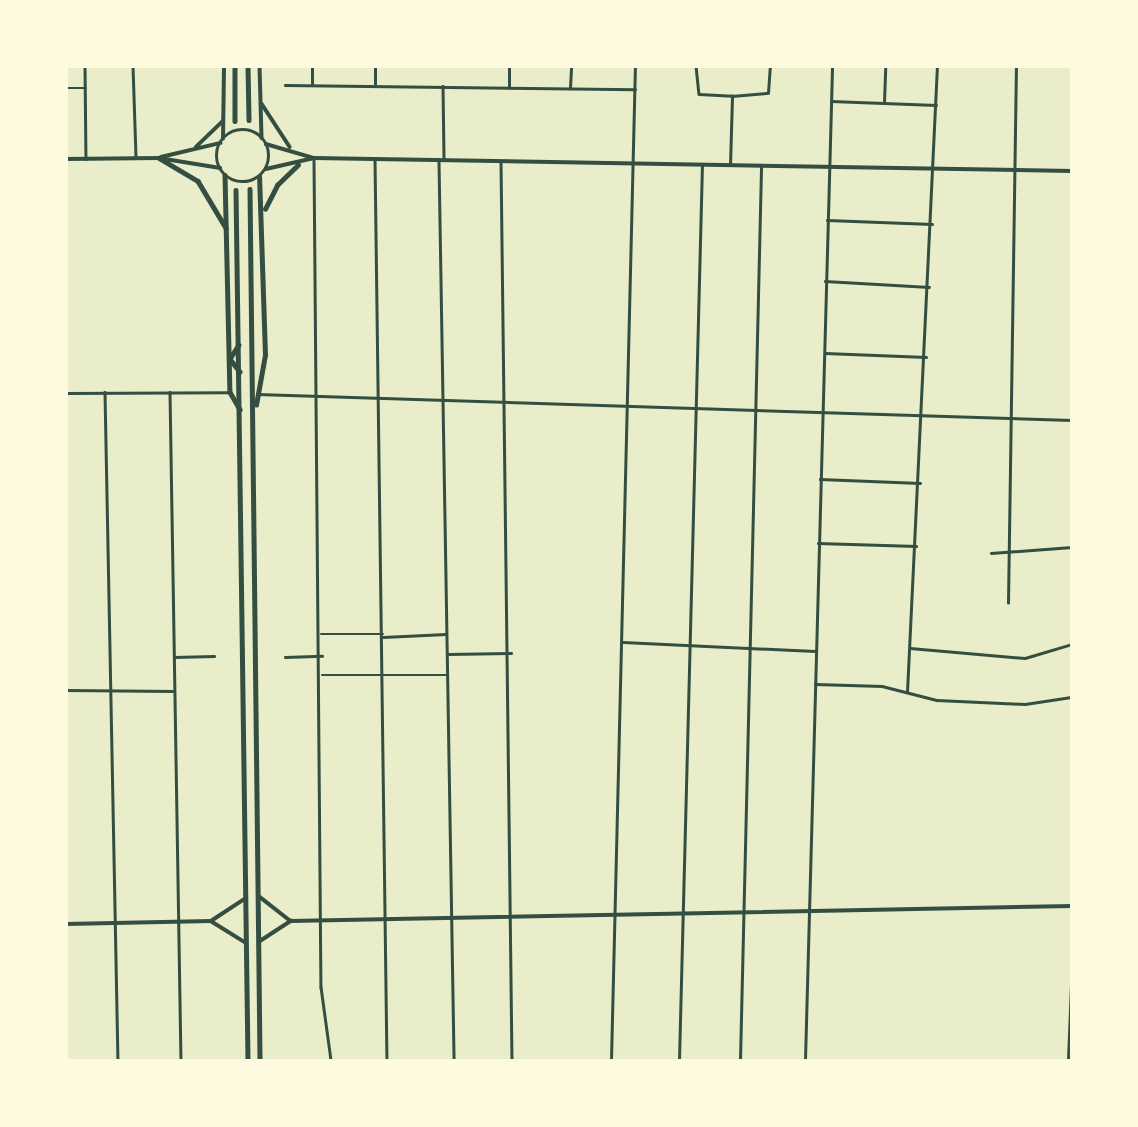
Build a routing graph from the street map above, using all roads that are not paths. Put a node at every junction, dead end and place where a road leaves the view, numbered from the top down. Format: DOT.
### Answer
graph roads {
  1 [pos="85,66"];
  2 [pos="133,66"];
  3 [pos="224,66"];
  4 [pos="235,66"];
  5 [pos="248,66"];
  6 [pos="260,66"];
  7 [pos="312,66"];
  8 [pos="375,66"];
  9 [pos="509,66"];
  10 [pos="571,66"];
  11 [pos="635,66"];
  12 [pos="696,66"];
  13 [pos="770,66"];
  14 [pos="832,66"];
  15 [pos="885,66"];
  16 [pos="937,66"];
  17 [pos="1016,66"];
  18 [pos="285,85"];
  19 [pos="312,85"];
  20 [pos="375,85"];
  21 [pos="443,86"];
  22 [pos="509,87"];
  23 [pos="86,88"];
  24 [pos="570,88"];
  25 [pos="66,89"];
  26 [pos="635,89"];
  27 [pos="732,96"];
  28 [pos="260,99"];
  29 [pos="830,101"];
  30 [pos="884,103"];
  31 [pos="936,105"];
  32 [pos="224,119"];
  33 [pos="236,121"];
  34 [pos="249,121"];
  35 [pos="262,138"];
  36 [pos="222,141"];
  37 [pos="266,144"];
  38 [pos="193,148"];
  39 [pos="291,149"];
  40 [pos="136,158"];
  41 [pos="159,158"];
  42 [pos="314,158"];
  43 [pos="66,159"];
  44 [pos="86,159"];
  45 [pos="375,159"];
  46 [pos="442,160"];
  47 [pos="501,161"];
  48 [pos="635,163"];
  49 [pos="298,165"];
  50 [pos="702,165"];
  51 [pos="730,165"];
  52 [pos="761,166"];
  53 [pos="828,166"];
  54 [pos="220,168"];
  55 [pos="266,169"];
  56 [pos="934,169"];
  57 [pos="1014,170"];
  58 [pos="1072,171"];
  59 [pos="225,175"];
  60 [pos="259,177"];
  61 [pos="236,190"];
  62 [pos="250,190"];
  63 [pos="263,214"];
  64 [pos="826,220"];
  65 [pos="932,224"];
  66 [pos="227,231"];
  67 [pos="825,281"];
  68 [pos="929,287"];
  69 [pos="240,344"];
  70 [pos="825,353"];
  71 [pos="926,357"];
  72 [pos="230,359"];
  73 [pos="241,374"];
  74 [pos="104,392"];
  75 [pos="170,392"];
  76 [pos="230,392"];
  77 [pos="66,393"];
  78 [pos="254,394"];
  79 [pos="261,394"];
  80 [pos="319,396"];
  81 [pos="379,399"];
  82 [pos="442,401"];
  83 [pos="505,402"];
  84 [pos="629,408"];
  85 [pos="254,409"];
  86 [pos="695,410"];
  87 [pos="822,410"];
  88 [pos="241,411"];
  89 [pos="757,411"];
  90 [pos="924,413"];
  91 [pos="1010,416"];
  92 [pos="1072,420"];
  93 [pos="820,479"];
  94 [pos="920,483"];
  95 [pos="818,543"];
  96 [pos="916,546"];
  97 [pos="1072,547"];
  98 [pos="991,553"];
  99 [pos="1007,554"];
  100 [pos="1008,603"];
  101 [pos="321,634"];
  102 [pos="446,634"];
  103 [pos="383,636"];
  104 [pos="623,642"];
  105 [pos="1072,643"];
  106 [pos="689,644"];
  107 [pos="752,647"];
  108 [pos="910,648"];
  109 [pos="815,651"];
  110 [pos="511,653"];
  111 [pos="446,654"];
  112 [pos="214,656"];
  113 [pos="322,656"];
  114 [pos="174,657"];
  115 [pos="285,657"];
  116 [pos="322,675"];
  117 [pos="446,675"];
  118 [pos="384,676"];
  119 [pos="814,684"];
  120 [pos="66,690"];
  121 [pos="113,690"];
  122 [pos="174,691"];
  123 [pos="907,692"];
  124 [pos="1072,697"];
  125 [pos="247,897"];
  126 [pos="260,897"];
  127 [pos="1072,906"];
  128 [pos="806,912"];
  129 [pos="743,913"];
  130 [pos="680,915"];
  131 [pos="615,917"];
  132 [pos="385,919"];
  133 [pos="514,919"];
  134 [pos="451,920"];
  135 [pos="211,921"];
  136 [pos="291,921"];
  137 [pos="177,922"];
  138 [pos="320,922"];
  139 [pos="114,923"];
  140 [pos="66,924"];
  141 [pos="260,941"];
  142 [pos="247,943"];
  143 [pos="1072,984"];
  144 [pos="118,1060"];
  145 [pos="181,1060"];
  146 [pos="248,1060"];
  147 [pos="260,1060"];
  148 [pos="331,1060"];
  149 [pos="387,1060"];
  150 [pos="454,1060"];
  151 [pos="512,1060"];
  152 [pos="611,1060"];
  153 [pos="678,1060"];
  154 [pos="740,1060"];
  155 [pos="805,1060"];
  156 [pos="1069,1060"];
  1 -- 23 [label="street"];
  2 -- 40 [label="street"];
  3 -- 32 [label="street"];
  4 -- 33 [label="main road"];
  5 -- 34 [label="main road"];
  6 -- 28 [label="street"];
  7 -- 19 [label="street"];
  8 -- 20 [label="street"];
  9 -- 22 [label="street"];
  10 -- 24 [label="street"];
  11 -- 26 [label="street"];
  12 -- 27 [label="street"];
  13 -- 27 [label="street"];
  14 -- 29 [label="street"];
  15 -- 30 [label="street"];
  16 -- 31 [label="street"];
  17 -- 57 [label="street"];
  18 -- 19 [label="street"];
  19 -- 20 [label="street"];
  20 -- 21 [label="street"];
  21 -- 22 [label="street"];
  21 -- 46 [label="street"];
  22 -- 24 [label="street"];
  23 -- 25 [label="street"];
  23 -- 44 [label="street"];
  24 -- 26 [label="street"];
  26 -- 48 [label="street"];
  27 -- 51 [label="street"];
  28 -- 35 [label="street"];
  28 -- 39 [label="street"];
  29 -- 30 [label="street"];
  29 -- 53 [label="street"];
  30 -- 31 [label="street"];
  31 -- 56 [label="street"];
  32 -- 36 [label="street"];
  32 -- 38 [label="street"];
  35 -- 36 [label="street"];
  35 -- 37 [label="street"];
  36 -- 38 [label="street"];
  36 -- 54 [label="street"];
  37 -- 39 [label="street"];
  37 -- 55 [label="street"];
  38 -- 41 [label="street"];
  39 -- 42 [label="street"];
  40 -- 41 [label="street"];
  40 -- 44 [label="street"];
  41 -- 54 [label="street"];
  41 -- 66 [label="main road"];
  42 -- 45 [label="street"];
  42 -- 49 [label="street"];
  42 -- 80 [label="street"];
  43 -- 44 [label="street"];
  45 -- 46 [label="street"];
  45 -- 81 [label="street"];
  46 -- 47 [label="street"];
  46 -- 82 [label="street"];
  47 -- 48 [label="street"];
  47 -- 83 [label="street"];
  48 -- 50 [label="street"];
  48 -- 84 [label="street"];
  49 -- 55 [label="street"];
  49 -- 63 [label="main road"];
  50 -- 51 [label="street"];
  50 -- 86 [label="street"];
  51 -- 52 [label="street"];
  52 -- 53 [label="street"];
  52 -- 89 [label="street"];
  53 -- 56 [label="street"];
  53 -- 64 [label="street"];
  54 -- 59 [label="street"];
  55 -- 60 [label="street"];
  56 -- 57 [label="street"];
  56 -- 65 [label="street"];
  57 -- 58 [label="street"];
  57 -- 91 [label="street"];
  59 -- 60 [label="street"];
  59 -- 66 [label="main road"];
  60 -- 63 [label="main road"];
  61 -- 69 [label="main road"];
  62 -- 78 [label="main road"];
  63 -- 79 [label="main road"];
  64 -- 65 [label="street"];
  64 -- 67 [label="street"];
  65 -- 68 [label="street"];
  66 -- 72 [label="main road"];
  67 -- 68 [label="street"];
  67 -- 70 [label="street"];
  68 -- 71 [label="street"];
  69 -- 72 [label="main road"];
  69 -- 73 [label="main road"];
  70 -- 71 [label="street"];
  70 -- 87 [label="street"];
  71 -- 90 [label="street"];
  72 -- 73 [label="main road"];
  72 -- 76 [label="main road"];
  73 -- 88 [label="main road"];
  74 -- 75 [label="street"];
  74 -- 77 [label="street"];
  74 -- 121 [label="street"];
  75 -- 76 [label="street"];
  75 -- 114 [label="street"];
  76 -- 88 [label="main road"];
  78 -- 79 [label="street"];
  78 -- 85 [label="main road"];
  79 -- 80 [label="street"];
  79 -- 85 [label="main road"];
  80 -- 81 [label="street"];
  80 -- 101 [label="street"];
  81 -- 82 [label="street"];
  81 -- 103 [label="street"];
  82 -- 83 [label="street"];
  82 -- 102 [label="street"];
  83 -- 84 [label="street"];
  83 -- 110 [label="street"];
  84 -- 86 [label="street"];
  84 -- 104 [label="street"];
  85 -- 126 [label="main road"];
  86 -- 89 [label="street"];
  86 -- 106 [label="street"];
  87 -- 89 [label="street"];
  87 -- 90 [label="street"];
  87 -- 93 [label="street"];
  88 -- 125 [label="main road"];
  89 -- 107 [label="street"];
  90 -- 91 [label="street"];
  90 -- 94 [label="street"];
  91 -- 92 [label="street"];
  91 -- 99 [label="street"];
  93 -- 94 [label="street"];
  93 -- 95 [label="street"];
  94 -- 96 [label="street"];
  95 -- 96 [label="street"];
  95 -- 109 [label="street"];
  96 -- 108 [label="street"];
  97 -- 99 [label="street"];
  98 -- 99 [label="street"];
  99 -- 100 [label="street"];
  101 -- 103 [label="street"];
  101 -- 113 [label="street"];
  102 -- 103 [label="street"];
  102 -- 111 [label="street"];
  103 -- 118 [label="street"];
  104 -- 106 [label="street"];
  104 -- 131 [label="street"];
  105 -- 108 [label="street"];
  106 -- 107 [label="street"];
  106 -- 130 [label="street"];
  107 -- 109 [label="street"];
  107 -- 129 [label="street"];
  108 -- 123 [label="street"];
  109 -- 119 [label="street"];
  110 -- 111 [label="street"];
  110 -- 133 [label="street"];
  111 -- 117 [label="street"];
  112 -- 114 [label="street"];
  113 -- 115 [label="street"];
  113 -- 116 [label="street"];
  114 -- 122 [label="street"];
  116 -- 118 [label="street"];
  116 -- 138 [label="street"];
  117 -- 118 [label="street"];
  117 -- 134 [label="street"];
  118 -- 132 [label="street"];
  119 -- 123 [label="street"];
  119 -- 128 [label="street"];
  120 -- 121 [label="street"];
  121 -- 122 [label="street"];
  121 -- 139 [label="street"];
  122 -- 137 [label="street"];
  123 -- 124 [label="street"];
  125 -- 135 [label="street"];
  125 -- 142 [label="main road"];
  126 -- 136 [label="street"];
  126 -- 141 [label="main road"];
  127 -- 128 [label="street"];
  128 -- 129 [label="street"];
  128 -- 155 [label="street"];
  129 -- 130 [label="street"];
  129 -- 154 [label="street"];
  130 -- 131 [label="street"];
  130 -- 153 [label="street"];
  131 -- 133 [label="street"];
  131 -- 152 [label="street"];
  132 -- 134 [label="street"];
  132 -- 138 [label="street"];
  132 -- 149 [label="street"];
  133 -- 134 [label="street"];
  133 -- 151 [label="street"];
  134 -- 150 [label="street"];
  135 -- 137 [label="street"];
  135 -- 142 [label="street"];
  136 -- 138 [label="street"];
  136 -- 141 [label="street"];
  137 -- 139 [label="street"];
  137 -- 145 [label="street"];
  138 -- 148 [label="street"];
  139 -- 140 [label="street"];
  139 -- 144 [label="street"];
  141 -- 147 [label="main road"];
  142 -- 146 [label="main road"];
  143 -- 156 [label="street"];
}
